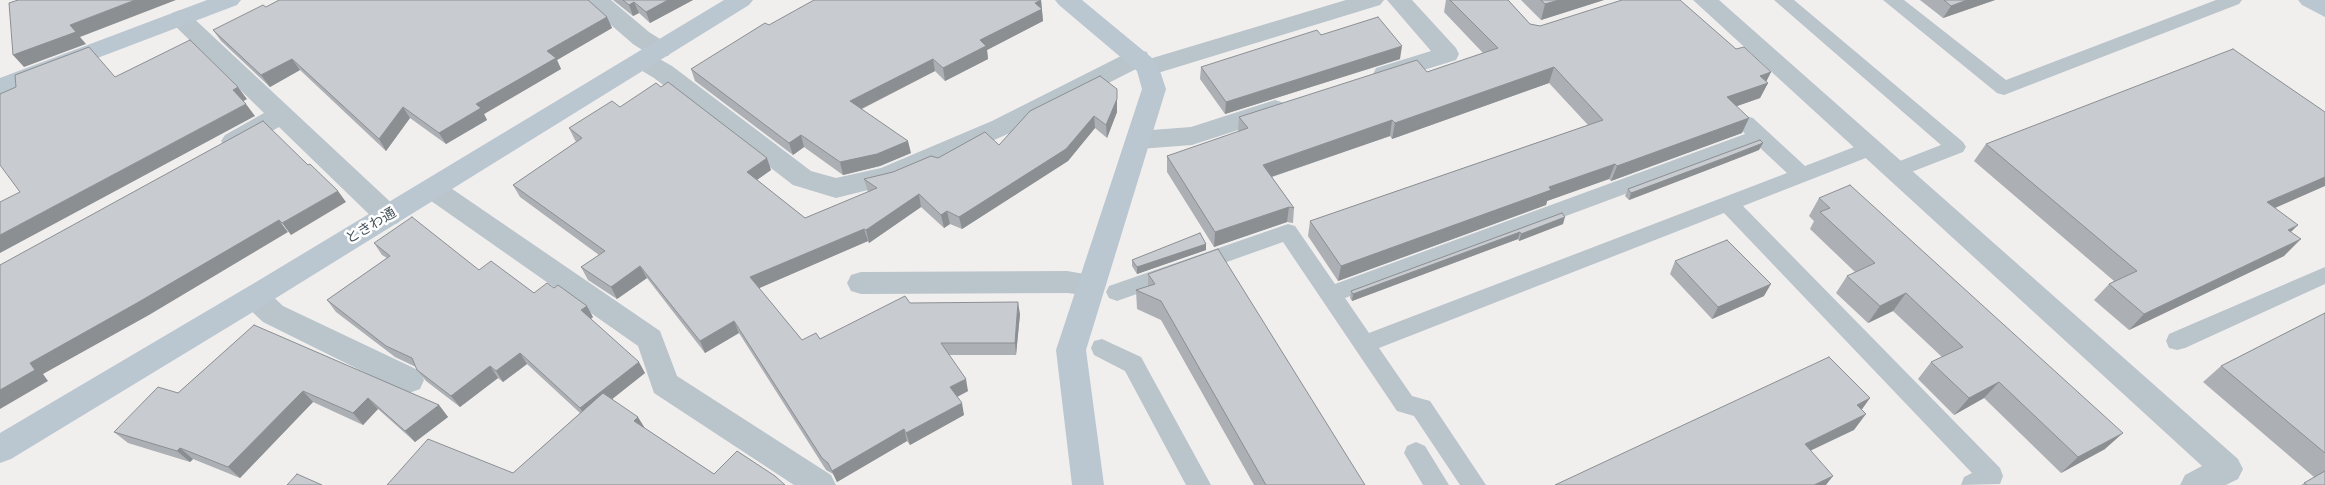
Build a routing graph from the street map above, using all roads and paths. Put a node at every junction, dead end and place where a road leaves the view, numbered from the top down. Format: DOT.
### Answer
graph roads {
  1 [pos="229,0"];
  2 [pos="596,0"];
  3 [pos="741,0"];
  4 [pos="1067,0"];
  5 [pos="1372,0"];
  6 [pos="1399,0"];
  7 [pos="1705,0"];
  8 [pos="1782,0"];
  9 [pos="1892,0"];
  10 [pos="2233,0"];
  11 [pos="2310,0"];
  12 [pos="2325,10"];
  13 [pos="180,18"];
  14 [pos="652,55"];
  15 [pos="1143,63"];
  16 [pos="1362,81"];
  17 [pos="0,87"];
  18 [pos="1296,102"];
  19 [pos="281,115"];
  20 [pos="1139,140"];
  21 [pos="1869,149"];
  22 [pos="211,154"];
  23 [pos="1894,171"];
  24 [pos="1802,175"];
  25 [pos="433,188"];
  26 [pos="1728,204"];
  27 [pos="388,216"];
  28 [pos="2325,276"];
  29 [pos="861,283"];
  30 [pos="1104,288"];
  31 [pos="1330,294"];
  32 [pos="255,297"];
  33 [pos="2178,341"];
  34 [pos="1365,344"];
  35 [pos="1102,348"];
  36 [pos="409,380"];
  37 [pos="0,449"];
  38 [pos="1416,453"];
  39 [pos="820,485"];
  40 [pos="1088,485"];
  41 [pos="1199,485"];
  42 [pos="1436,485"];
  43 [pos="1474,485"];
  44 [pos="1973,485"];
  45 [pos="2196,485"];
  1 -- 13 [label="street"];
  2 -- 14 [label="street"];
  3 -- 14 [label="street, ときわ通"];
  4 -- 15 [label="street"];
  5 -- 15 [label="street"];
  6 -- 16 [label="street"];
  7 -- 21 [label="street"];
  8 -- 23 [label="lane"];
  9 -- 10 [label="lane"];
  11 -- 12 [label="street"];
  13 -- 17 [label="street"];
  13 -- 19 [label="street"];
  14 -- 15 [label="street"];
  14 -- 25 [label="street, ときわ通"];
  15 -- 20 [label="street"];
  18 -- 20 [label="street"];
  19 -- 22 [label="street"];
  19 -- 27 [label="street"];
  20 -- 30 [label="street"];
  21 -- 23 [label="street"];
  21 -- 24 [label="lane"];
  23 -- 45 [label="street"];
  24 -- 26 [label="lane"];
  24 -- 31 [label="lane"];
  25 -- 27 [label="street, ときわ通"];
  25 -- 39 [label="street"];
  26 -- 34 [label="lane"];
  26 -- 44 [label="lane"];
  27 -- 32 [label="street, ときわ通"];
  28 -- 33 [label="lane"];
  29 -- 30 [label="street"];
  30 -- 31 [label="lane"];
  30 -- 40 [label="street"];
  31 -- 34 [label="lane"];
  32 -- 36 [label="street"];
  32 -- 37 [label="street, ときわ通"];
  34 -- 43 [label="lane"];
  35 -- 41 [label="lane"];
  38 -- 42 [label="lane"];
}
